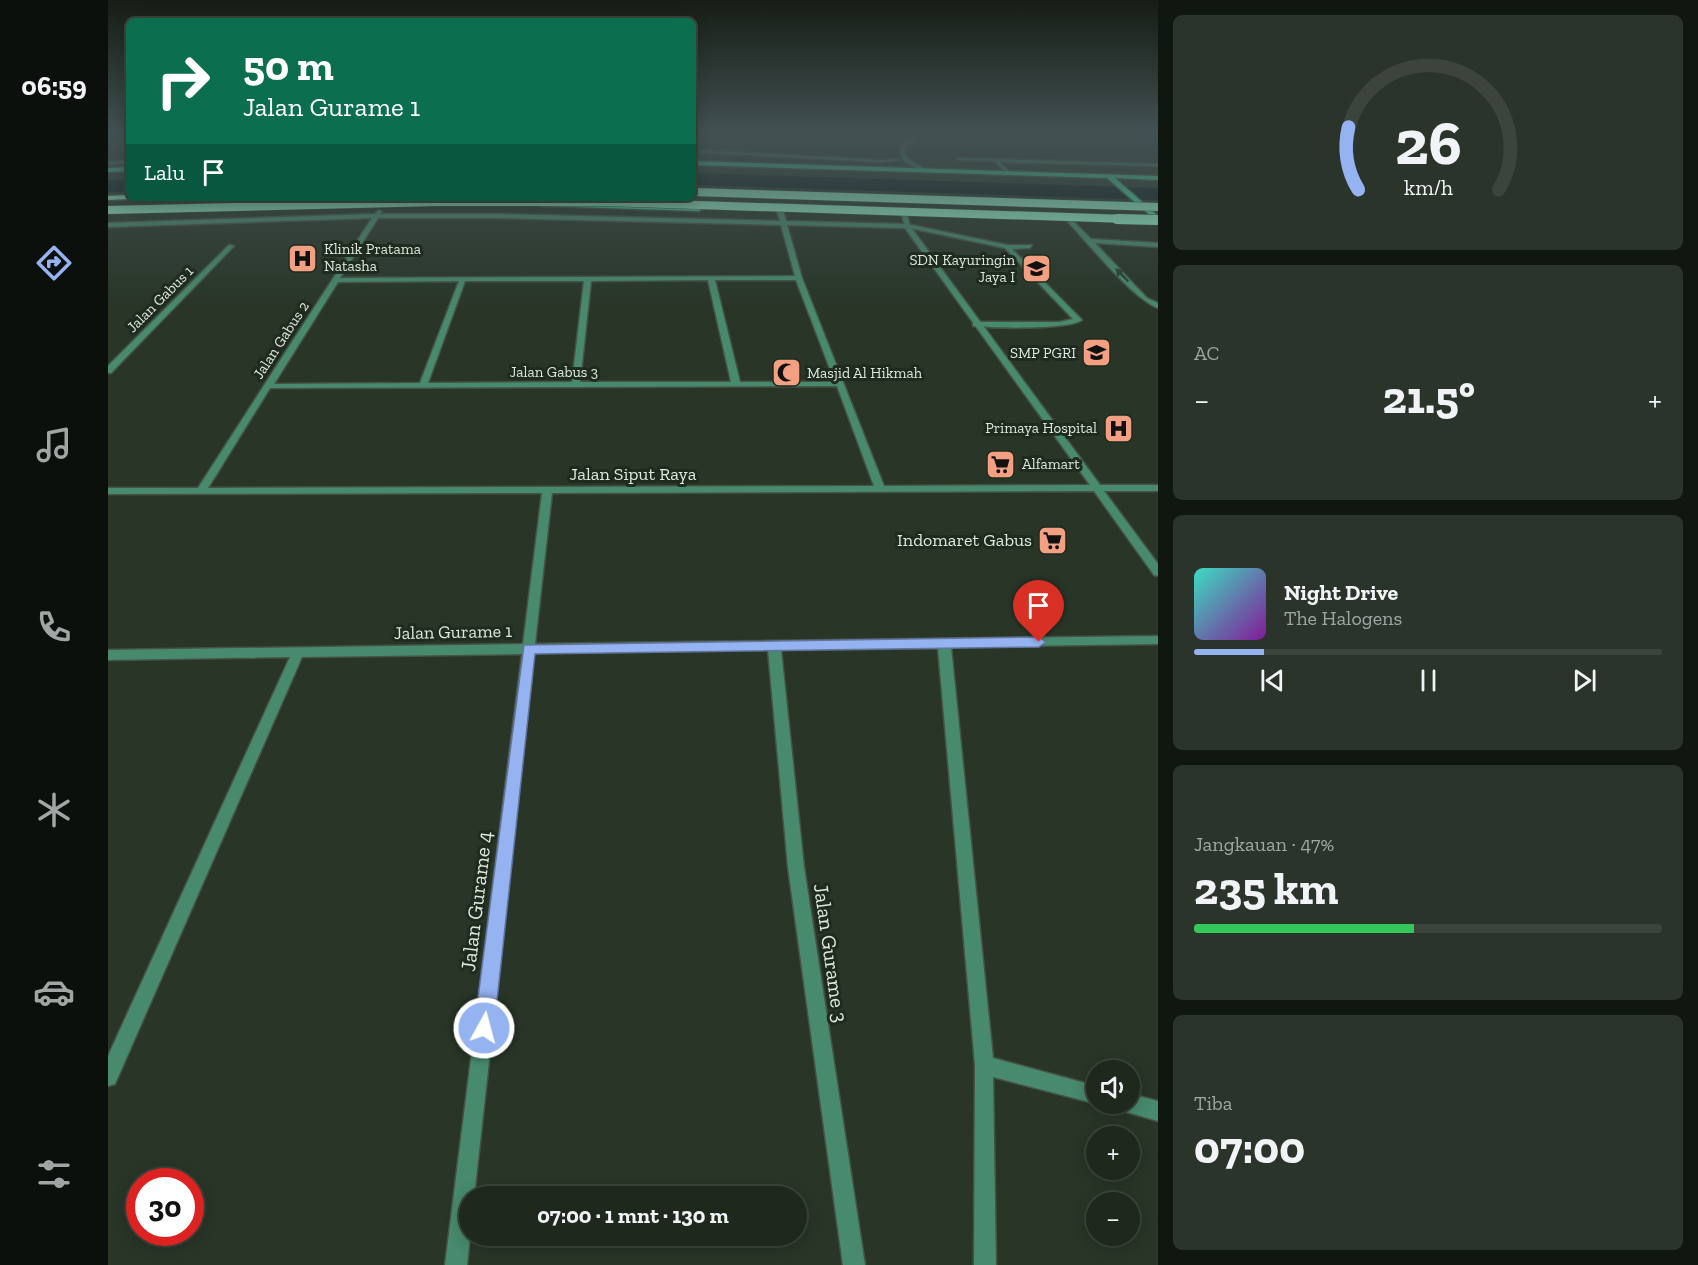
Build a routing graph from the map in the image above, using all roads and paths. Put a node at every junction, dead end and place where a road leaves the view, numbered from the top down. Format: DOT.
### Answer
graph roads {
  1 [pos="1128,191"];
  2 [pos="1136,191"];
  3 [pos="696,192"];
  4 [pos="126,197"];
  5 [pos="108,198"];
  6 [pos="383,206"];
  7 [pos="1157,207"];
  8 [pos="242,208"];
  9 [pos="780,210"];
  10 [pos="108,212"];
  11 [pos="129,212"];
  12 [pos="905,215"];
  13 [pos="377,216"];
  14 [pos="253,221"];
  15 [pos="1070,221"];
  16 [pos="1158,221"];
  17 [pos="783,222"];
  18 [pos="108,225"];
  19 [pos="116,225"];
  20 [pos="907,226"];
  21 [pos="108,232"];
  22 [pos="1088,241"];
  23 [pos="1158,245"];
  24 [pos="231,246"];
  25 [pos="1030,246"];
  26 [pos="1007,247"];
  27 [pos="711,278"];
  28 [pos="799,278"];
  29 [pos="463,279"];
  30 [pos="588,279"];
  31 [pos="336,280"];
  32 [pos="1158,306"];
  33 [pos="976,324"];
  34 [pos="108,371"];
  35 [pos="736,384"];
  36 [pos="840,384"];
  37 [pos="576,385"];
  38 [pos="268,386"];
  39 [pos="423,386"];
  40 [pos="1096,488"];
  41 [pos="1158,488"];
  42 [pos="202,489"];
  43 [pos="880,489"];
  44 [pos="108,490"];
  45 [pos="547,491"];
  46 [pos="1158,572"];
  47 [pos="1158,640"];
  48 [pos="944,643"];
  49 [pos="774,646"];
  50 [pos="529,649"];
  51 [pos="298,652"];
  52 [pos="108,655"];
  53 [pos="984,1065"];
  54 [pos="108,1077"];
  55 [pos="1086,1092"];
  56 [pos="1140,1106"];
  57 [pos="1158,1111"];
  58 [pos="456,1265"];
  59 [pos="854,1265"];
  60 [pos="985,1265"];
  1 -- 16 [label="main road"];
  2 -- 7 [label="main road"];
  3 -- 7 [label="highway, bridge"];
  4 -- 5 [label="highway"];
  6 -- 8 [label="main road"];
  6 -- 9 [label="main road"];
  6 -- 13 [label="street, Jalan Gabus 2"];
  8 -- 11 [label="main road"];
  8 -- 14 [label="street"];
  9 -- 12 [label="main road"];
  9 -- 17 [label="street"];
  10 -- 11 [label="main road"];
  10 -- 16 [label="highway, bridge"];
  11 -- 19 [label="street"];
  12 -- 15 [label="main road"];
  12 -- 20 [label="street"];
  13 -- 14 [label="street"];
  13 -- 17 [label="street"];
  13 -- 31 [label="street, Jalan Gabus 2"];
  14 -- 19 [label="street"];
  15 -- 16 [label="main road"];
  15 -- 22 [label="street"];
  17 -- 20 [label="street"];
  17 -- 28 [label="street"];
  18 -- 19 [label="street"];
  19 -- 21 [label="street"];
  20 -- 26 [label="street"];
  20 -- 33 [label="street"];
  22 -- 23 [label="street"];
  32 -- 22 [label="street, one-way"];
  24 -- 34 [label="street, Jalan Gabus 1"];
  25 -- 26 [label="street"];
  26 -- 33 [label="street"];
  27 -- 28 [label="street"];
  27 -- 30 [label="street"];
  27 -- 35 [label="street"];
  28 -- 36 [label="street"];
  29 -- 30 [label="street"];
  29 -- 31 [label="street"];
  29 -- 39 [label="street"];
  30 -- 37 [label="street"];
  31 -- 38 [label="street, Jalan Gabus 2"];
  33 -- 40 [label="street"];
  35 -- 36 [label="street, Jalan Gabus 3"];
  35 -- 37 [label="street, Jalan Gabus 3"];
  36 -- 43 [label="street"];
  37 -- 39 [label="street, Jalan Gabus 3"];
  38 -- 39 [label="street, Jalan Gabus 3"];
  38 -- 42 [label="street, Jalan Gabus 2"];
  40 -- 41 [label="street, Jalan Siput Raya"];
  40 -- 43 [label="street, Jalan Siput Raya"];
  40 -- 46 [label="street"];
  42 -- 44 [label="street, Jalan Siput Raya"];
  42 -- 45 [label="street, Jalan Siput Raya"];
  43 -- 45 [label="street, Jalan Siput Raya"];
  45 -- 50 [label="street, Jalan Gurame 4"];
  47 -- 48 [label="street, Jalan Gurame 1"];
  48 -- 49 [label="street, Jalan Gurame 1"];
  48 -- 53 [label="street"];
  49 -- 50 [label="street, Jalan Gurame 1"];
  49 -- 59 [label="street, Jalan Gurame 3"];
  50 -- 51 [label="street, Jalan Gurame 1"];
  50 -- 58 [label="street, Jalan Gurame 4"];
  51 -- 52 [label="street, Jalan Gurame 1"];
  51 -- 54 [label="street"];
  53 -- 55 [label="street"];
  53 -- 60 [label="street"];
  56 -- 57 [label="street"];
}
